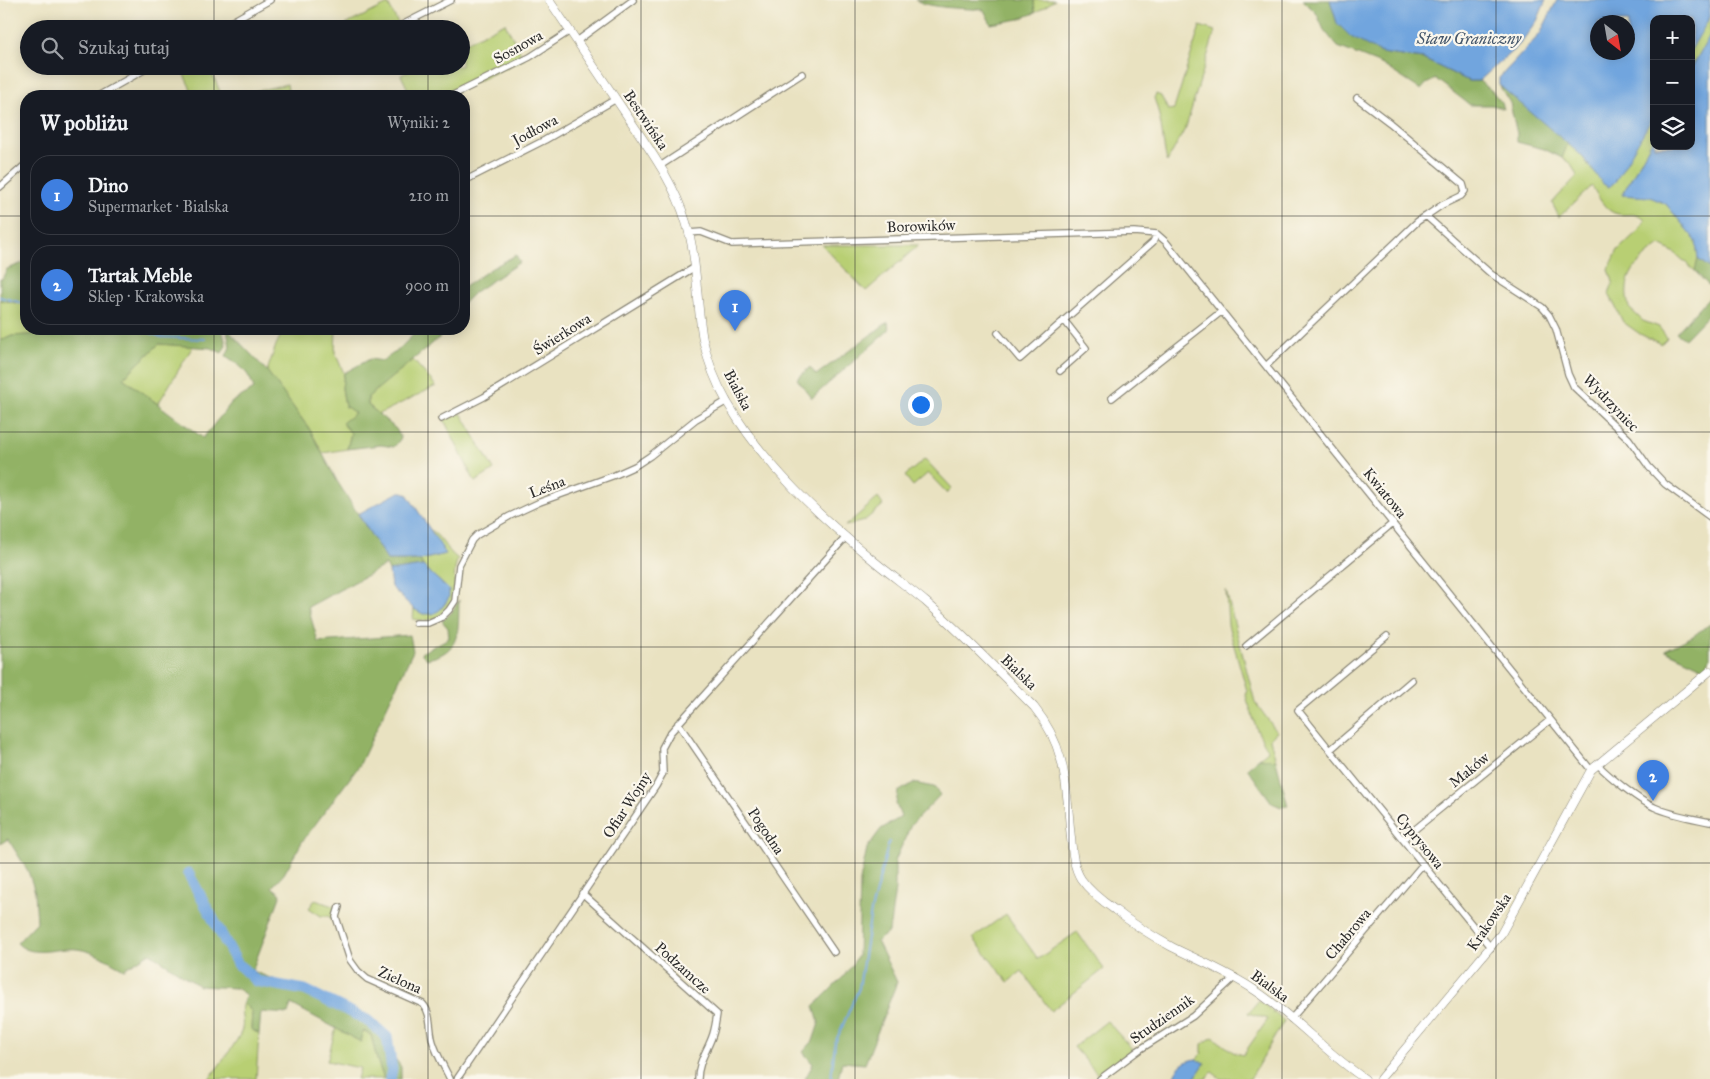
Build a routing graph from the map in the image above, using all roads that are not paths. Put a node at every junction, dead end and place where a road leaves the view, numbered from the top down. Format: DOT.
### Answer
graph roads {
  1 [pos="270,0"];
  2 [pos="451,0"];
  3 [pos="550,0"];
  4 [pos="633,0"];
  5 [pos="234,20"];
  6 [pos="412,20"];
  7 [pos="570,31"];
  8 [pos="577,41"];
  9 [pos="802,74"];
  10 [pos="135,75"];
  11 [pos="109,90"];
  12 [pos="463,90"];
  13 [pos="1357,98"];
  14 [pos="616,99"];
  15 [pos="660,166"];
  16 [pos="20,169"];
  17 [pos="470,178"];
  18 [pos="0,187"];
  19 [pos="1426,216"];
  20 [pos="689,233"];
  21 [pos="1157,234"];
  22 [pos="695,267"];
  23 [pos="1222,310"];
  24 [pos="1064,320"];
  25 [pos="998,333"];
  26 [pos="1267,365"];
  27 [pos="1060,370"];
  28 [pos="1112,398"];
  29 [pos="727,401"];
  30 [pos="442,419"];
  31 [pos="1710,517"];
  32 [pos="1393,523"];
  33 [pos="846,537"];
  34 [pos="416,623"];
  35 [pos="1387,636"];
  36 [pos="1246,646"];
  37 [pos="1710,671"];
  38 [pos="1412,680"];
  39 [pos="1550,720"];
  40 [pos="678,723"];
  41 [pos="1330,750"];
  42 [pos="1598,765"];
  43 [pos="1591,770"];
  44 [pos="1710,822"];
  45 [pos="1403,839"];
  46 [pos="1423,864"];
  47 [pos="582,893"];
  48 [pos="339,907"];
  49 [pos="1491,948"];
  50 [pos="834,952"];
  51 [pos="1235,977"];
  52 [pos="1291,1019"];
  53 [pos="1342,1064"];
  54 [pos="450,1079"];
  55 [pos="457,1079"];
  56 [pos="698,1079"];
  57 [pos="1100,1079"];
  58 [pos="1355,1079"];
  59 [pos="1365,1079"];
  60 [pos="1380,1079"];
  1 -- 5 [label="street"];
  2 -- 6 [label="street"];
  3 -- 7 [label="street, Bestwińska"];
  4 -- 8 [label="street"];
  7 -- 8 [label="street, Bestwińska"];
  7 -- 12 [label="street, Sosnowa"];
  8 -- 14 [label="street, Bestwińska"];
  9 -- 15 [label="street"];
  10 -- 11 [label="street"];
  13 -- 19 [label="street"];
  14 -- 15 [label="street, Bestwińska"];
  14 -- 17 [label="street, Jodłowa"];
  15 -- 20 [label="street, Bestwińska"];
  16 -- 18 [label="street"];
  19 -- 26 [label="street"];
  19 -- 31 [label="street, Wydrzyniec"];
  20 -- 21 [label="street, Borowików"];
  20 -- 22 [label="street, Bestwińska"];
  21 -- 23 [label="street, Kwiatowa"];
  21 -- 24 [label="street"];
  22 -- 29 [label="street, Bialska"];
  22 -- 30 [label="street, Świerkowa"];
  23 -- 26 [label="street, Kwiatowa"];
  23 -- 28 [label="street"];
  24 -- 25 [label="street"];
  24 -- 27 [label="street"];
  26 -- 32 [label="street, Kwiatowa"];
  29 -- 33 [label="street, Bialska"];
  29 -- 34 [label="street, Leśna"];
  32 -- 36 [label="street"];
  32 -- 39 [label="street, Kwiatowa"];
  33 -- 40 [label="street, Ofiar Wojny"];
  33 -- 51 [label="street, Bialska"];
  35 -- 41 [label="street, Cyprysowa"];
  37 -- 42 [label="street, Krakowska"];
  38 -- 41 [label="street"];
  39 -- 43 [label="street, Kwiatowa"];
  39 -- 45 [label="street, Maków"];
  40 -- 47 [label="street, Ofiar Wojny"];
  40 -- 50 [label="street, Pogodna"];
  41 -- 45 [label="street, Cyprysowa"];
  42 -- 43 [label="street, Krakowska"];
  42 -- 44 [label="street"];
  43 -- 49 [label="street, Krakowska"];
  45 -- 46 [label="street, Cyprysowa"];
  46 -- 49 [label="street, Cyprysowa"];
  46 -- 52 [label="street, Chabrowa"];
  47 -- 55 [label="street, Ofiar Wojny"];
  47 -- 56 [label="street, Podzamcze"];
  48 -- 54 [label="street, Zielona"];
  49 -- 60 [label="street, Krakowska"];
  51 -- 52 [label="street, Bialska"];
  51 -- 57 [label="street, Studziennik"];
  52 -- 53 [label="street, Bialska"];
  53 -- 58 [label="street, Bialska"];
  53 -- 59 [label="street, Bialska"];
}
